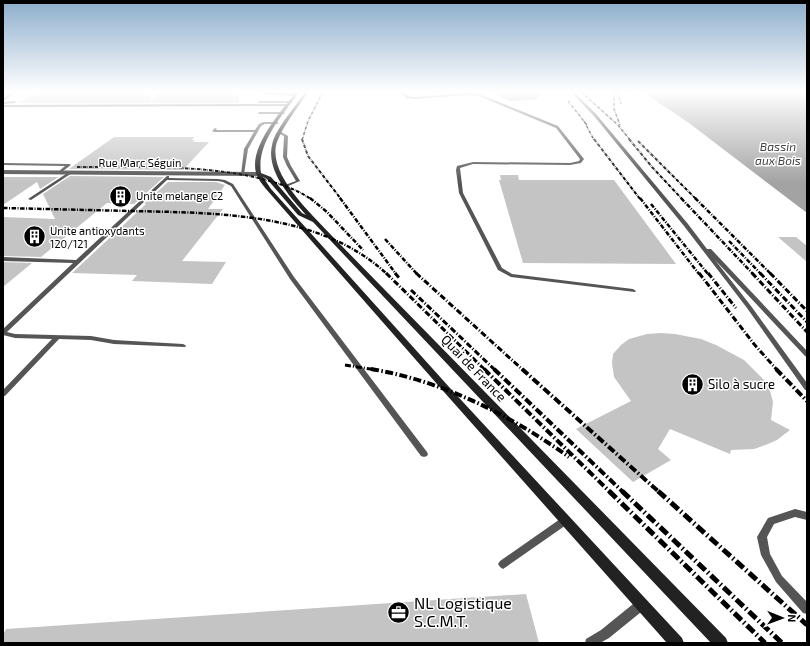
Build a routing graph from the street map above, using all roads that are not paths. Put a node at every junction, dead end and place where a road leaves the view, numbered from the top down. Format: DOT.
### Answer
graph roads {
  1 [pos="288,122"];
  2 [pos="545,122"];
  3 [pos="600,122"];
  4 [pos="277,123"];
  5 [pos="215,128"];
  6 [pos="256,131"];
  7 [pos="281,133"];
  8 [pos="3,164"];
  9 [pos="41,164"];
  10 [pos="276,169"];
  11 [pos="3,172"];
  12 [pos="29,172"];
  13 [pos="59,172"];
  14 [pos="70,173"];
  15 [pos="172,173"];
  16 [pos="242,174"];
  17 [pos="258,174"];
  18 [pos="165,179"];
  19 [pos="286,186"];
  20 [pos="30,199"];
  21 [pos="317,222"];
  22 [pos="686,225"];
  23 [pos="3,259"];
  24 [pos="78,262"];
  25 [pos="633,291"];
  26 [pos="3,332"];
  27 [pos="57,337"];
  28 [pos="183,346"];
  29 [pos="807,355"];
  30 [pos="807,388"];
  31 [pos="3,394"];
  32 [pos="424,454"];
  33 [pos="807,516"];
  34 [pos="566,520"];
  35 [pos="503,564"];
  36 [pos="642,604"];
  37 [pos="807,609"];
  38 [pos="590,643"];
  39 [pos="677,643"];
  40 [pos="720,643"];
  1 -- 7 [label="main road, Quai de France"];
  2 -- 25 [label="lane"];
  3 -- 22 [label="lane"];
  4 -- 6 [label="lane"];
  4 -- 17 [label="main road"];
  5 -- 6 [label="lane"];
  6 -- 16 [label="lane"];
  7 -- 10 [label="main road, Quai de France"];
  7 -- 19 [label="lane"];
  8 -- 9 [label="lane"];
  9 -- 12 [label="lane"];
  9 -- 13 [label="lane"];
  10 -- 17 [label="main road, Rue Marc Séguin"];
  10 -- 19 [label="main road, Quai de France"];
  11 -- 12 [label="street, Rue Marc Séguin"];
  12 -- 13 [label="street, Rue Marc Séguin"];
  13 -- 14 [label="street, Rue Marc Séguin"];
  14 -- 15 [label="street, Rue Marc Séguin"];
  14 -- 20 [label="lane"];
  15 -- 16 [label="street, Rue Marc Séguin"];
  15 -- 18 [label="lane"];
  16 -- 17 [label="street, Rue Marc Séguin"];
  17 -- 21 [label="main road"];
  17 -- 34 [label="main road"];
  18 -- 24 [label="lane"];
  18 -- 32 [label="lane"];
  19 -- 21 [label="main road, Quai de France"];
  21 -- 40 [label="main road, Quai de France"];
  22 -- 29 [label="lane"];
  22 -- 30 [label="lane"];
  23 -- 24 [label="lane"];
  24 -- 26 [label="lane"];
  26 -- 27 [label="lane"];
  27 -- 28 [label="lane"];
  27 -- 31 [label="lane"];
  33 -- 37 [label="lane"];
  34 -- 35 [label="lane"];
  34 -- 36 [label="main road"];
  36 -- 38 [label="lane"];
  36 -- 39 [label="main road"];
}
